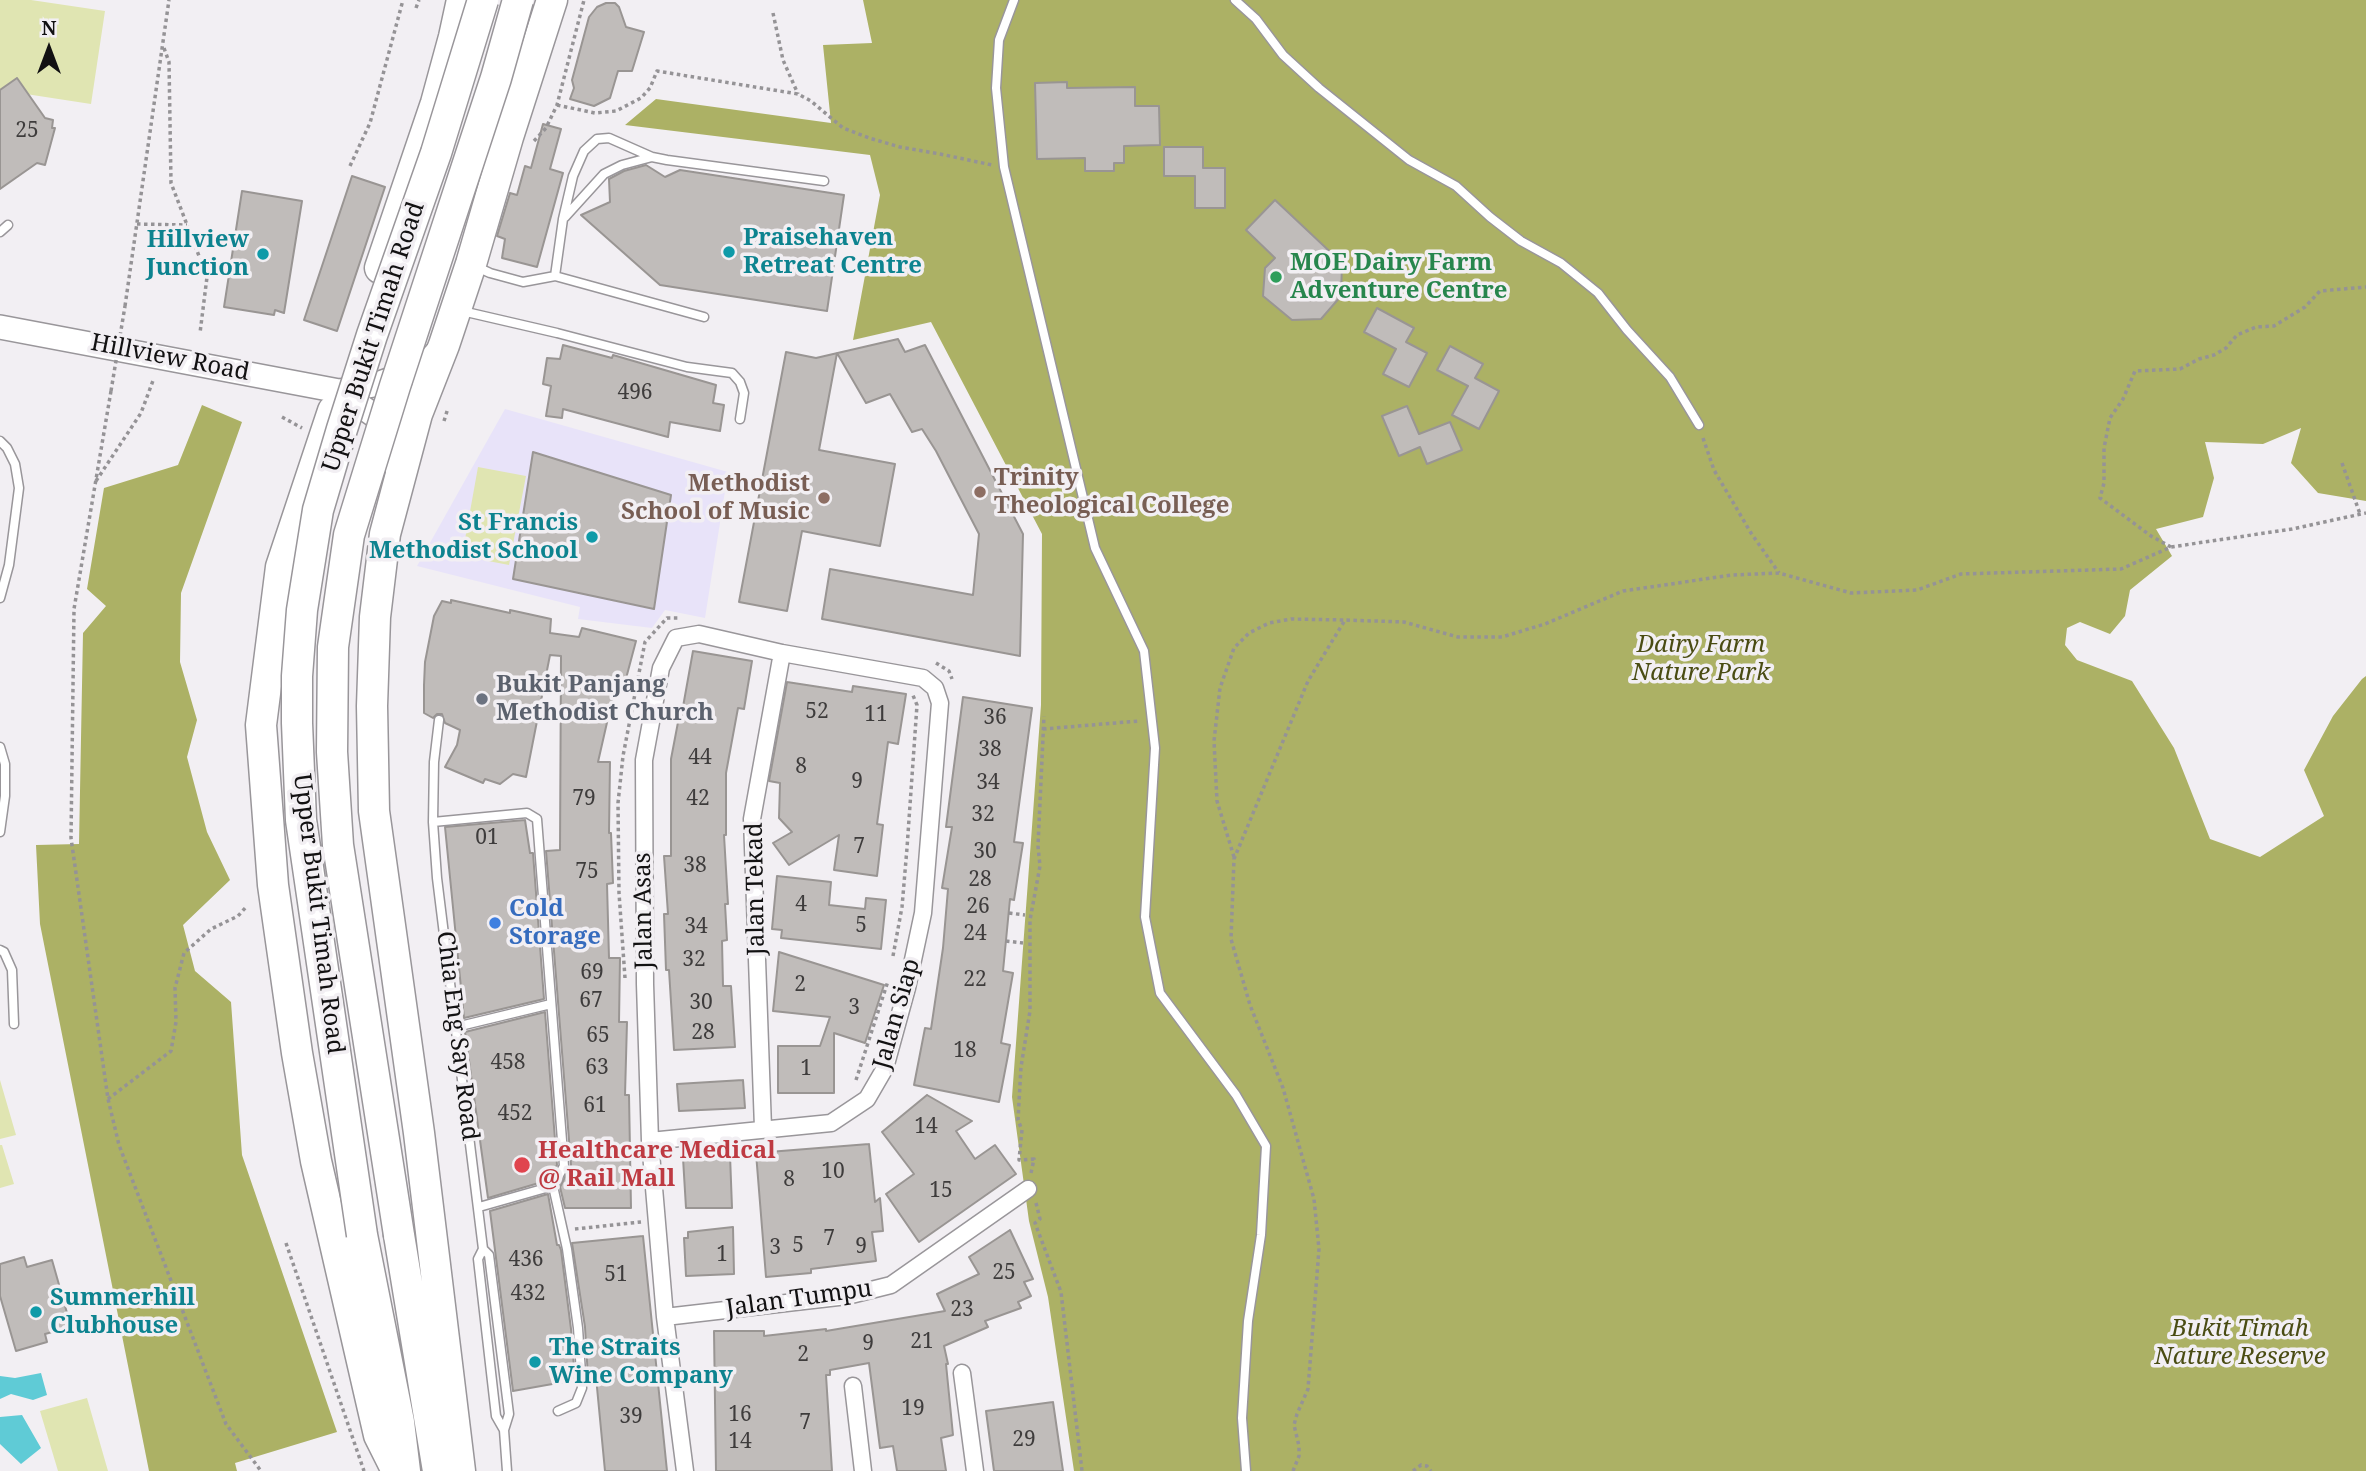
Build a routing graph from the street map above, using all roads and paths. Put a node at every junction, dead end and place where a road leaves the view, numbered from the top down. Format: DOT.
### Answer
graph roads {
  1 [pos="169,0"];
  2 [pos="403,0"];
  3 [pos="419,0"];
  4 [pos="462,0"];
  5 [pos="482,0"];
  6 [pos="518,0"];
  7 [pos="552,0"];
  8 [pos="1014,0"];
  9 [pos="1235,0"];
  10 [pos="416,8"];
  11 [pos="773,13"];
  12 [pos="163,47"];
  13 [pos="797,94"];
  14 [pos="557,105"];
  15 [pos="652,157"];
  16 [pos="350,166"];
  17 [pos="1004,167"];
  18 [pos="824,181"];
  19 [pos="563,219"];
  20 [pos="137,224"];
  21 [pos="8,225"];
  22 [pos="187,225"];
  23 [pos="0,232"];
  24 [pos="471,264"];
  25 [pos="555,276"];
  26 [pos="2366,286"];
  27 [pos="456,309"];
  28 [pos="704,317"];
  29 [pos="0,327"];
  30 [pos="200,333"];
  31 [pos="444,345"];
  32 [pos="155,376"];
  33 [pos="340,390"];
  34 [pos="740,419"];
  35 [pos="444,421"];
  36 [pos="453,424"];
  37 [pos="1699,425"];
  38 [pos="0,440"];
  39 [pos="2342,463"];
  40 [pos="399,478"];
  41 [pos="95,482"];
  42 [pos="2366,513"];
  43 [pos="2360,514"];
  44 [pos="2171,547"];
  45 [pos="1779,573"];
  46 [pos="0,598"];
  47 [pos="1345,620"];
  48 [pos="782,653"];
  49 [pos="911,690"];
  50 [pos="940,703"];
  51 [pos="1044,716"];
  52 [pos="439,720"];
  53 [pos="1121,723"];
  54 [pos="1044,729"];
  55 [pos="0,747"];
  56 [pos="433,822"];
  57 [pos="0,832"];
  58 [pos="1234,859"];
  59 [pos="247,906"];
  60 [pos="1009,913"];
  61 [pos="1025,915"];
  62 [pos="1006,941"];
  63 [pos="1023,943"];
  64 [pos="0,950"];
  65 [pos="892,962"];
  66 [pos="890,975"];
  67 [pos="551,1004"];
  68 [pos="14,1024"];
  69 [pos="456,1027"];
  70 [pos="853,1088"];
  71 [pos="107,1098"];
  72 [pos="763,1128"];
  73 [pos="650,1141"];
  74 [pos="553,1186"];
  75 [pos="1031,1192"];
  76 [pos="479,1207"];
  77 [pos="632,1223"];
  78 [pos="563,1230"];
  79 [pos="286,1243"];
  80 [pos="666,1317"];
  81 [pos="962,1374"];
  82 [pos="853,1386"];
  83 [pos="558,1410"];
  84 [pos="261,1471"];
  85 [pos="364,1471"];
  86 [pos="397,1471"];
  87 [pos="405,1471"];
  88 [pos="438,1471"];
  89 [pos="460,1471"];
  90 [pos="507,1471"];
  91 [pos="684,1471"];
  92 [pos="863,1471"];
  93 [pos="975,1471"];
  94 [pos="1083,1471"];
  95 [pos="1246,1471"];
  96 [pos="1293,1471"];
  97 [pos="1413,1471"];
  98 [pos="1431,1471"];
  1 -- 12 [label="path"];
  2 -- 16 [label="path"];
  3 -- 10 [label="path"];
  4 -- 33 [label="highway"];
  5 -- 87 [label="highway, Upper Bukit Timah Road, bridge"];
  6 -- 88 [label="highway, Upper Bukit Timah Road, bridge"];
  7 -- 24 [label="highway"];
  8 -- 17 [label="lane"];
  9 -- 37 [label="lane"];
  11 -- 13 [label="path"];
  12 -- 20 [label="path"];
  12 -- 22 [label="path"];
  13 -- 14 [label="path"];
  13 -- 17 [label="path"];
  15 -- 18 [label="lane"];
  15 -- 19 [label="lane"];
  15 -- 19 [label="lane"];
  17 -- 95 [label="lane"];
  19 -- 25 [label="lane"];
  20 -- 22 [label="path"];
  20 -- 41 [label="path, bridge"];
  21 -- 23 [label="lane"];
  22 -- 30 [label="path"];
  24 -- 25 [label="lane"];
  24 -- 27 [label="highway"];
  25 -- 28 [label="lane"];
  26 -- 44 [label="path"];
  27 -- 31 [label="highway"];
  27 -- 34 [label="lane"];
  29 -- 33 [label="street, Hillview Road"];
  31 -- 33 [label="street"];
  31 -- 40 [label="highway"];
  32 -- 41 [label="path"];
  33 -- 40 [label="street"];
  33 -- 86 [label="highway"];
  35 -- 36 [label="path"];
  37 -- 45 [label="path"];
  38 -- 46 [label="lane"];
  39 -- 43 [label="path"];
  40 -- 89 [label="highway"];
  41 -- 71 [label="path"];
  42 -- 43 [label="path"];
  43 -- 44 [label="path"];
  44 -- 45 [label="path"];
  45 -- 47 [label="path"];
  47 -- 58 [label="path"];
  47 -- 58 [label="path"];
  48 -- 50 [label="street, Jalan Asas"];
  48 -- 72 [label="street, Jalan Tekad"];
  48 -- 73 [label="street, Jalan Asas"];
  49 -- 65 [label="path"];
  50 -- 72 [label="street, Jalan Siap"];
  51 -- 54 [label="path"];
  52 -- 56 [label="lane, Chia Eng Say Road"];
  53 -- 54 [label="path"];
  54 -- 75 [label="path"];
  55 -- 57 [label="lane"];
  56 -- 67 [label="lane"];
  56 -- 69 [label="lane, Chia Eng Say Road"];
  58 -- 96 [label="path"];
  59 -- 71 [label="path"];
  60 -- 61 [label="path"];
  62 -- 63 [label="path"];
  64 -- 68 [label="lane"];
  66 -- 70 [label="path"];
  67 -- 69 [label="lane"];
  67 -- 74 [label="lane"];
  69 -- 76 [label="lane, Chia Eng Say Road"];
  71 -- 84 [label="path"];
  72 -- 73 [label="street, Jalan Siap"];
  73 -- 80 [label="street, Jalan Asas"];
  74 -- 76 [label="lane"];
  74 -- 78 [label="lane"];
  75 -- 80 [label="street, Jalan Tumpu"];
  75 -- 94 [label="path"];
  76 -- 90 [label="lane, Chia Eng Say Road"];
  77 -- 78 [label="path"];
  78 -- 83 [label="lane"];
  79 -- 85 [label="path"];
  80 -- 91 [label="street, Jalan Asas"];
  81 -- 93 [label="street"];
  82 -- 92 [label="street"];
  97 -- 98 [label="path"];
}
